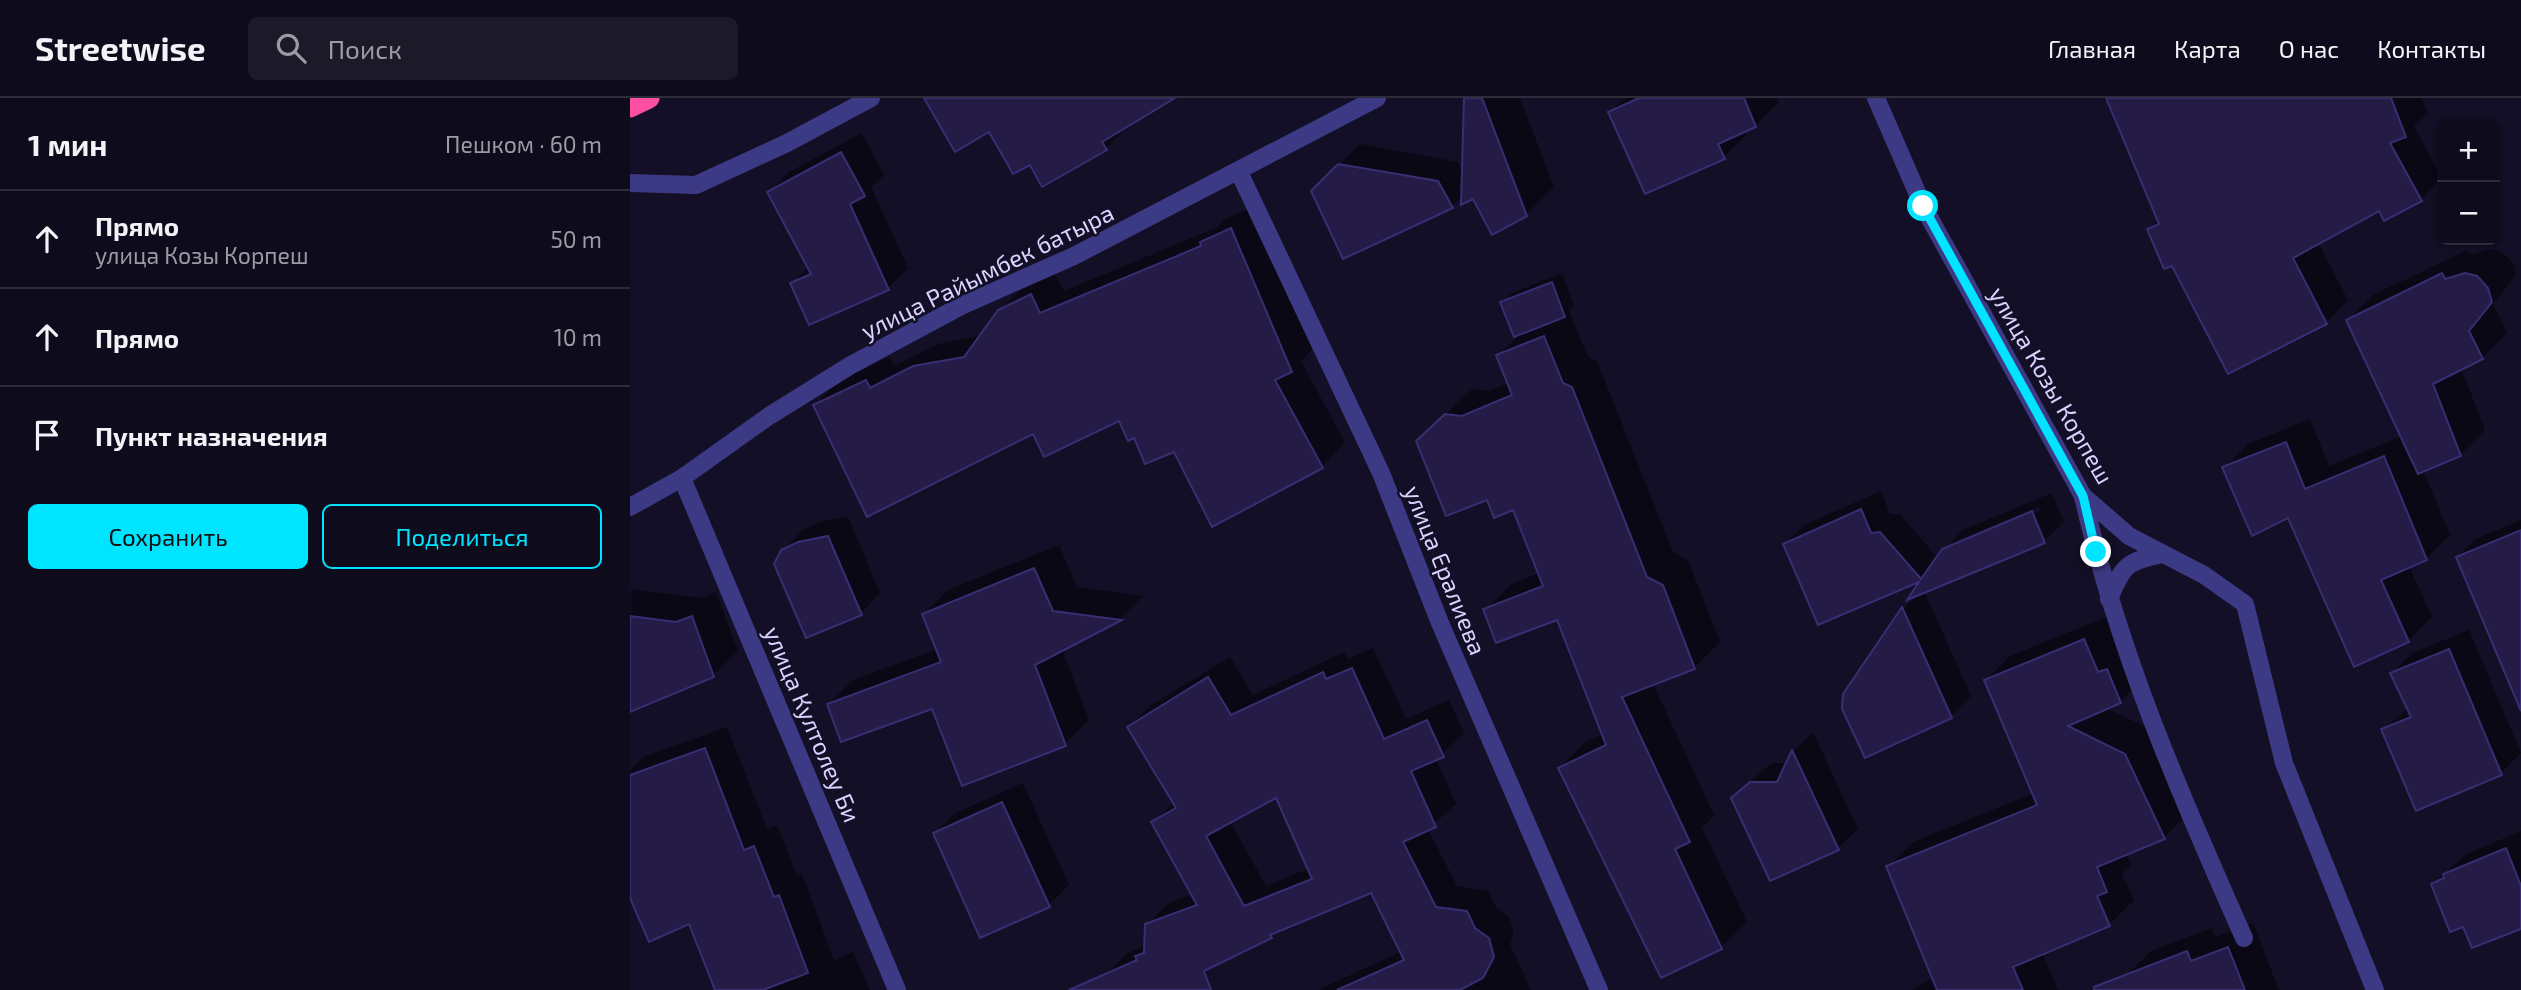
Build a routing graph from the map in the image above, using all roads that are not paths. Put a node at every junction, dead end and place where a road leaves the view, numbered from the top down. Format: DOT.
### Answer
graph roads {
  1 [pos="649,98"];
  2 [pos="870,98"];
  3 [pos="1377,98"];
  4 [pos="1876,98"];
  5 [pos="630,107"];
  6 [pos="1239,172"];
  7 [pos="630,183"];
  8 [pos="682,478"];
  9 [pos="2083,496"];
  10 [pos="630,507"];
  11 [pos="2163,554"];
  12 [pos="2109,599"];
  13 [pos="2244,938"];
  14 [pos="897,990"];
  15 [pos="1598,990"];
  16 [pos="2375,990"];
  1 -- 5 [label="highway"];
  2 -- 7 [label="street"];
  3 -- 6 [label="street, улица Райымбек батыра"];
  4 -- 9 [label="street, улица Козы Корпеш"];
  6 -- 8 [label="street, улица Райымбек батыра"];
  6 -- 15 [label="street, улица Ералиева"];
  8 -- 10 [label="street, улица Райымбек батыра"];
  8 -- 14 [label="street, улица Култолеу Би"];
  9 -- 11 [label="street, улица Козы Корпеш"];
  9 -- 12 [label="street"];
  11 -- 12 [label="street"];
  11 -- 16 [label="street, улица Козы Корпеш"];
  12 -- 13 [label="street"];
}
